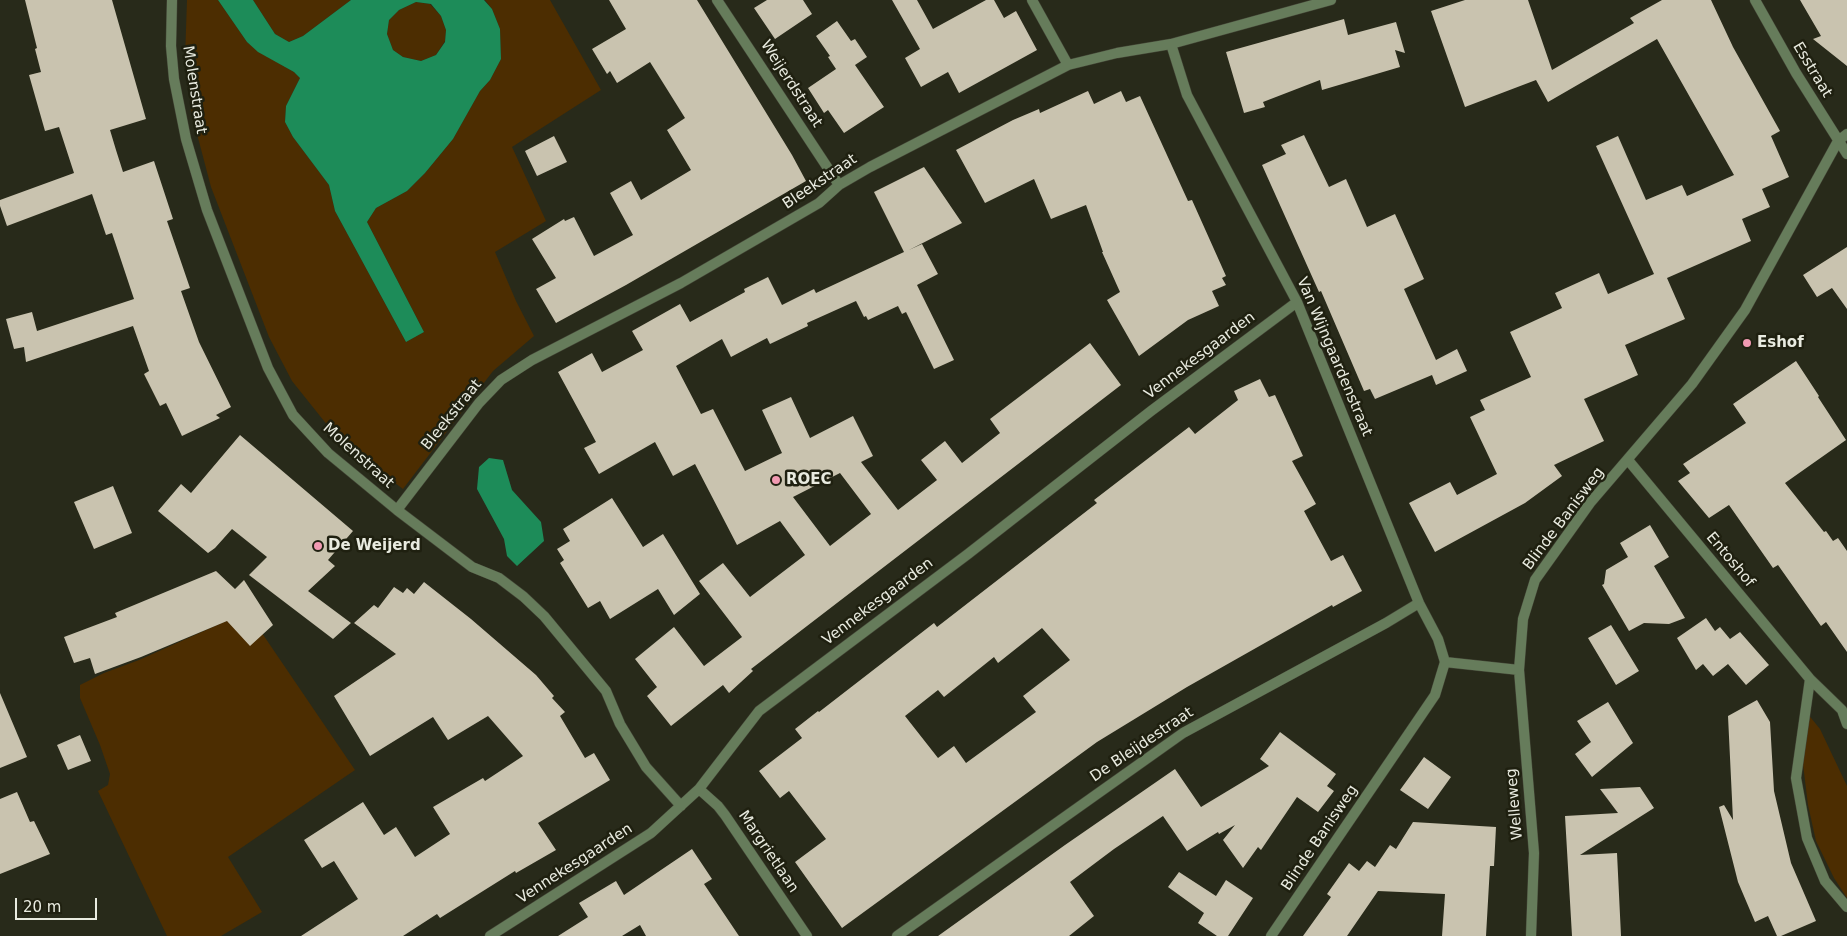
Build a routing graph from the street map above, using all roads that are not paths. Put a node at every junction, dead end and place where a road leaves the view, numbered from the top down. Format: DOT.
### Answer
graph roads {
  1 [pos="172,0"];
  2 [pos="717,0"];
  3 [pos="1032,0"];
  4 [pos="1331,0"];
  5 [pos="1755,0"];
  6 [pos="1171,44"];
  7 [pos="1068,65"];
  8 [pos="1847,134"];
  9 [pos="1838,141"];
  10 [pos="1847,154"];
  11 [pos="839,185"];
  12 [pos="1297,302"];
  13 [pos="1628,460"];
  14 [pos="397,510"];
  15 [pos="1419,603"];
  16 [pos="1444,662"];
  17 [pos="1519,670"];
  18 [pos="1810,678"];
  19 [pos="1847,724"];
  20 [pos="699,789"];
  21 [pos="681,806"];
  22 [pos="1847,907"];
  23 [pos="490,936"];
  24 [pos="807,936"];
  25 [pos="898,936"];
  26 [pos="1271,936"];
  27 [pos="1531,936"];
  1 -- 14 [label="street, Molenstraat"];
  2 -- 11 [label="street, Weijerdstraat"];
  3 -- 7 [label="street"];
  4 -- 6 [label="street, Bleekstraat"];
  5 -- 9 [label="street, Esstraat"];
  6 -- 7 [label="street, Bleekstraat"];
  6 -- 12 [label="street, Van Wijngaardenstraat"];
  7 -- 11 [label="street, Bleekstraat"];
  8 -- 9 [label="street"];
  9 -- 10 [label="street, Esstraat"];
  9 -- 13 [label="street, Blinde Banisweg"];
  11 -- 14 [label="street, Bleekstraat"];
  12 -- 15 [label="street, Van Wijngaardenstraat"];
  12 -- 20 [label="street, Vennekesgaarden"];
  13 -- 17 [label="street, Blinde Banisweg"];
  13 -- 18 [label="street, Entoshof"];
  14 -- 21 [label="street, Molenstraat"];
  15 -- 16 [label="street, Van Wijngaardenstraat"];
  15 -- 25 [label="street, De Bleijdestraat"];
  16 -- 17 [label="street"];
  16 -- 26 [label="street, Blinde Banisweg"];
  17 -- 27 [label="street, Welleweg"];
  18 -- 19 [label="street, Entoshof"];
  18 -- 22 [label="street"];
  20 -- 21 [label="street, Vennekesgaarden"];
  20 -- 24 [label="street, Margrietlaan"];
  21 -- 23 [label="street, Vennekesgaarden"];
}
